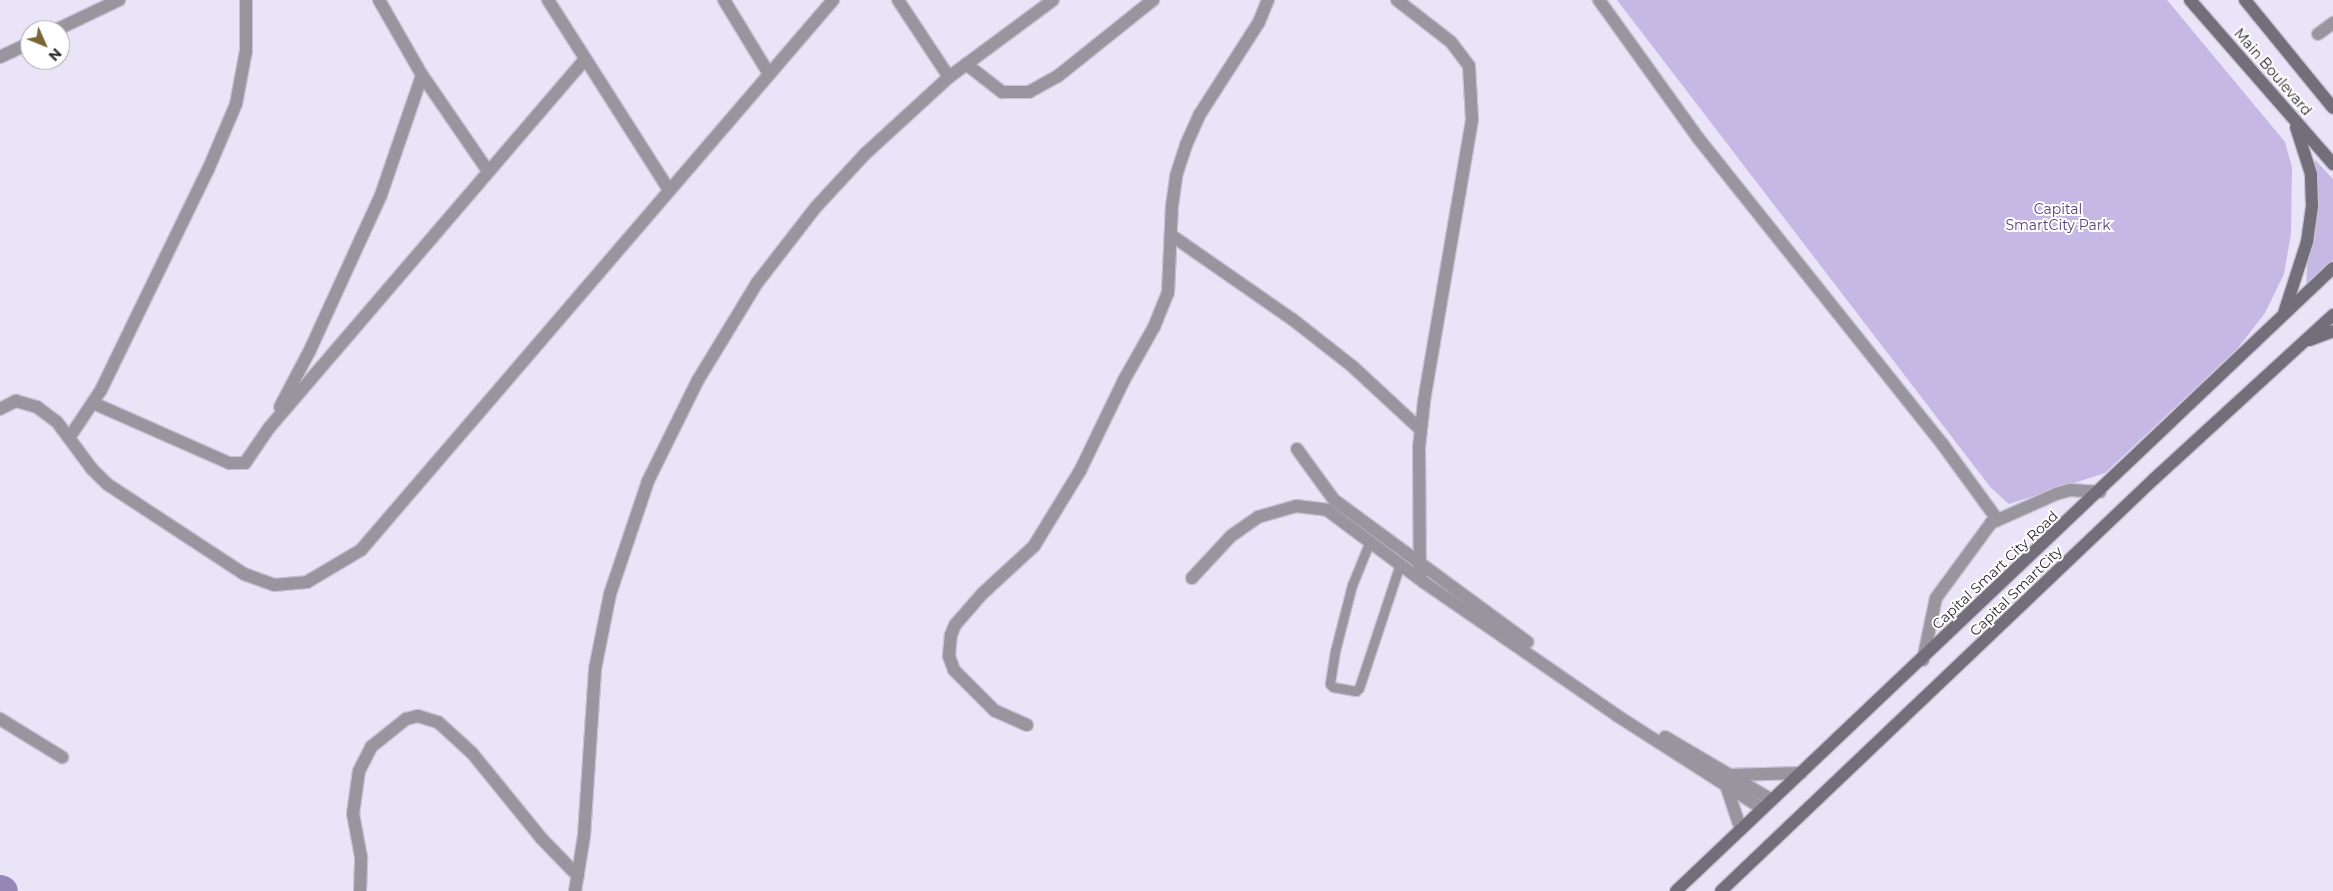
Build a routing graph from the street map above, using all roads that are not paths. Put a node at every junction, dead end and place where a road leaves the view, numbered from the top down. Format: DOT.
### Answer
graph roads {
  1 [pos="119,0"];
  2 [pos="246,0"];
  3 [pos="379,0"];
  4 [pos="548,0"];
  5 [pos="724,0"];
  6 [pos="833,0"];
  7 [pos="898,0"];
  8 [pos="1052,0"];
  9 [pos="1153,0"];
  10 [pos="1268,0"];
  11 [pos="1397,0"];
  12 [pos="1599,0"];
  13 [pos="2190,0"];
  14 [pos="2245,0"];
  15 [pos="2333,22"];
  16 [pos="70,23"];
  17 [pos="2318,34"];
  18 [pos="20,48"];
  19 [pos="0,57"];
  20 [pos="584,60"];
  21 [pos="966,64"];
  22 [pos="422,74"];
  23 [pos="769,74"];
  24 [pos="948,77"];
  25 [pos="2333,108"];
  26 [pos="2293,119"];
  27 [pos="2333,164"];
  28 [pos="488,171"];
  29 [pos="669,190"];
  30 [pos="1171,235"];
  31 [pos="2333,268"];
  32 [pos="2333,315"];
  33 [pos="2282,318"];
  34 [pos="2333,331"];
  35 [pos="2303,343"];
  36 [pos="93,403"];
  37 [pos="0,409"];
  38 [pos="269,428"];
  39 [pos="1421,430"];
  40 [pos="69,438"];
  41 [pos="1297,449"];
  42 [pos="2100,492"];
  43 [pos="1331,505"];
  44 [pos="1997,519"];
  45 [pos="1370,541"];
  46 [pos="1420,563"];
  47 [pos="1400,564"];
  48 [pos="1192,578"];
  49 [pos="1420,579"];
  50 [pos="1923,660"];
  51 [pos="0,719"];
  52 [pos="1026,725"];
  53 [pos="62,757"];
  54 [pos="1801,773"];
  55 [pos="1728,780"];
  56 [pos="1768,805"];
  57 [pos="1741,830"];
  58 [pos="578,876"];
  59 [pos="360,891"];
  60 [pos="575,891"];
  61 [pos="1676,891"];
  62 [pos="1721,891"];
  1 -- 16 [label="street"];
  2 -- 36 [label="street"];
  3 -- 22 [label="street"];
  4 -- 20 [label="street"];
  5 -- 23 [label="street"];
  6 -- 23 [label="street"];
  7 -- 24 [label="street"];
  8 -- 21 [label="street"];
  9 -- 21 [label="street"];
  10 -- 30 [label="street"];
  11 -- 39 [label="street"];
  12 -- 44 [label="street"];
  13 -- 26 [label="street, Main Boulevard"];
  14 -- 25 [label="street, Main Boulevard"];
  15 -- 17 [label="street"];
  18 -- 19 [label="street"];
  20 -- 28 [label="street"];
  20 -- 29 [label="street"];
  21 -- 24 [label="street"];
  22 -- 28 [label="street"];
  22 -- 38 [label="street"];
  23 -- 29 [label="street"];
  24 -- 58 [label="street"];
  26 -- 27 [label="street, Main Boulevard"];
  26 -- 33 [label="street"];
  28 -- 38 [label="street"];
  29 -- 40 [label="street"];
  30 -- 39 [label="street"];
  30 -- 52 [label="street"];
  31 -- 33 [label="street, Capital Smart City Road"];
  32 -- 35 [label="street, Capital SmartCity"];
  33 -- 42 [label="street, Capital Smart City Road"];
  34 -- 35 [label="street"];
  35 -- 62 [label="street, Capital SmartCity"];
  36 -- 38 [label="street"];
  36 -- 40 [label="street"];
  37 -- 40 [label="street"];
  39 -- 46 [label="street"];
  41 -- 43 [label="street"];
  42 -- 44 [label="street"];
  42 -- 50 [label="street, Capital Smart City Road"];
  43 -- 45 [label="street"];
  43 -- 46 [label="street"];
  43 -- 48 [label="street"];
  44 -- 50 [label="street"];
  45 -- 47 [label="street"];
  45 -- 47 [label="lane"];
  46 -- 49 [label="street"];
  46 -- 55 [label="street"];
  47 -- 49 [label="street"];
  49 -- 55 [label="street"];
  50 -- 54 [label="street, Capital Smart City Road"];
  51 -- 53 [label="street"];
  54 -- 55 [label="street"];
  54 -- 56 [label="street, Capital Smart City Road"];
  55 -- 56 [label="street"];
  55 -- 57 [label="street"];
  56 -- 57 [label="street, Capital Smart City Road"];
  57 -- 61 [label="street, Capital Smart City Road"];
  58 -- 59 [label="street"];
  58 -- 60 [label="street"];
}
